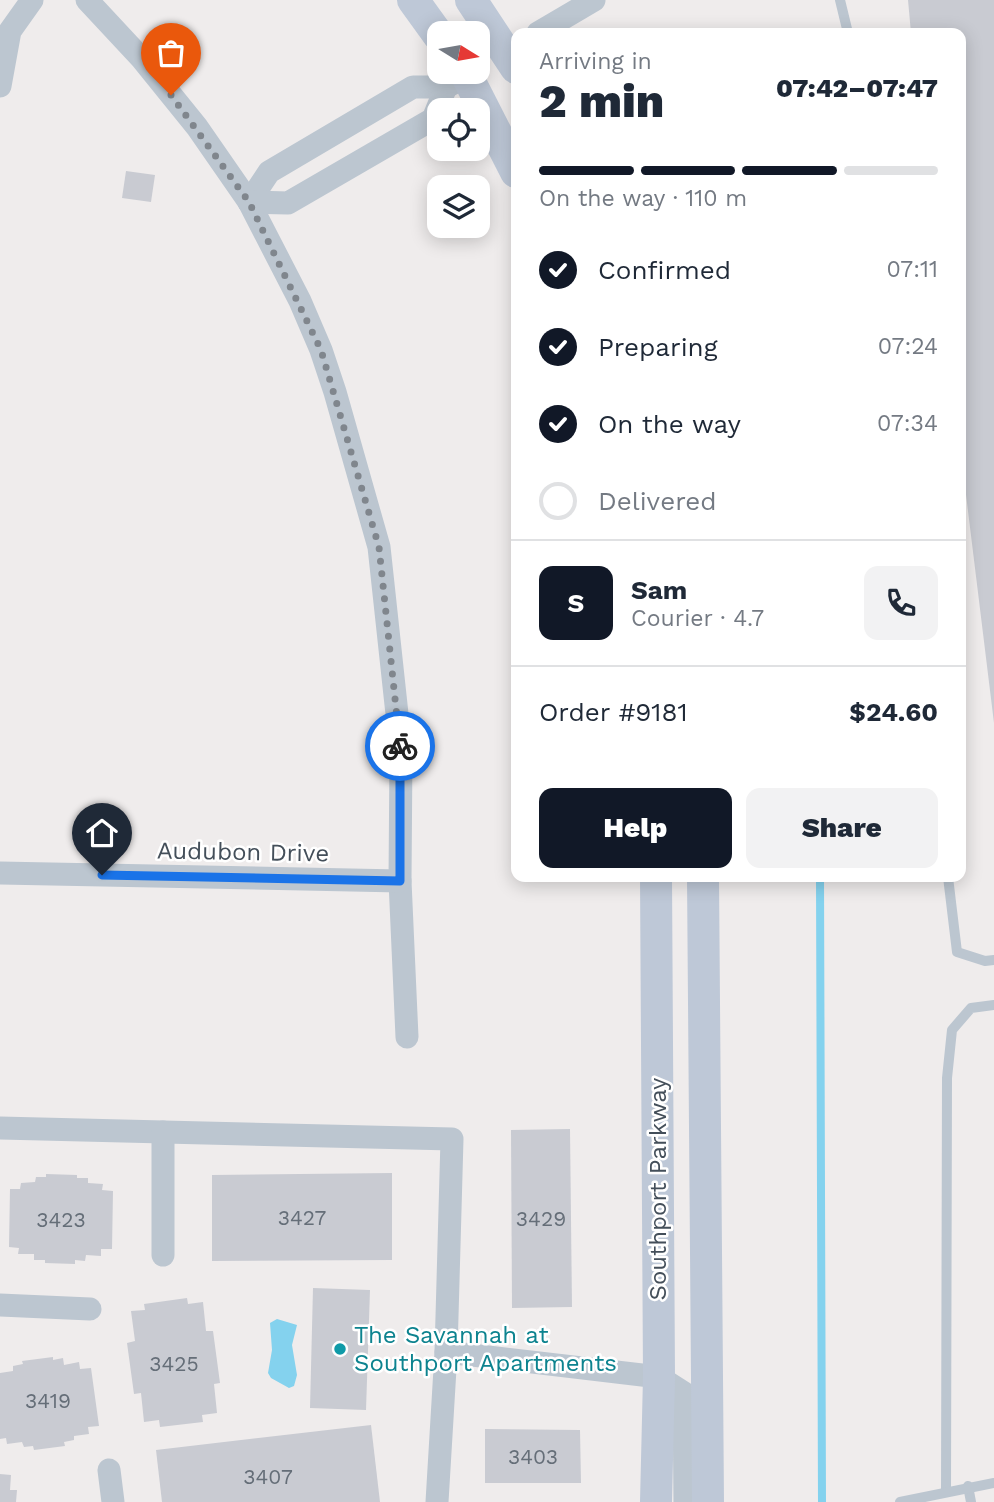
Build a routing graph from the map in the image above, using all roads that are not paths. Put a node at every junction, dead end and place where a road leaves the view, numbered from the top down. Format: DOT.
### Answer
graph roads {
  1 [pos="32,0"];
  2 [pos="87,0"];
  3 [pos="413,0"];
  4 [pos="471,0"];
  5 [pos="594,0"];
  6 [pos="840,0"];
  7 [pos="428,21"];
  8 [pos="546,28"];
  9 [pos="847,28"];
  10 [pos="511,52"];
  11 [pos="511,56"];
  12 [pos="490,65"];
  13 [pos="427,84"];
  14 [pos="459,84"];
  15 [pos="471,84"];
  16 [pos="0,86"];
  17 [pos="511,162"];
  18 [pos="249,202"];
  19 [pos="0,873"];
  20 [pos="400,881"];
  21 [pos="656,882"];
  22 [pos="703,882"];
  23 [pos="949,882"];
  24 [pos="994,960"];
  25 [pos="994,1005"];
  26 [pos="407,1037"];
  27 [pos="0,1128"];
  28 [pos="163,1132"];
  29 [pos="163,1255"];
  30 [pos="0,1305"];
  31 [pos="90,1309"];
  32 [pos="446,1352"];
  33 [pos="659,1377"];
  34 [pos="109,1470"];
  35 [pos="994,1483"];
  36 [pos="968,1486"];
  37 [pos="946,1491"];
  38 [pos="113,1502"];
  39 [pos="437,1502"];
  40 [pos="656,1502"];
  41 [pos="685,1502"];
  42 [pos="708,1502"];
  43 [pos="900,1502"];
  44 [pos="971,1502"];
  1 -- 16 [label="street"];
  2 -- 18 [label="street"];
  3 -- 7 [label="main road"];
  4 -- 10 [label="main road"];
  5 -- 8 [label="street"];
  6 -- 9 [label="lane"];
  11 -- 12 [label="street"];
  13 -- 18 [label="street"];
  14 -- 18 [label="street"];
  15 -- 17 [label="main road"];
  18 -- 20 [label="street"];
  19 -- 20 [label="street, Audubon Drive"];
  20 -- 26 [label="street"];
  21 -- 33 [label="main road, Southport Parkway"];
  22 -- 42 [label="main road, Southport Parkway"];
  23 -- 24 [label="lane"];
  25 -- 37 [label="lane"];
  27 -- 28 [label="street"];
  28 -- 29 [label="street"];
  28 -- 32 [label="street"];
  30 -- 31 [label="street"];
  32 -- 33 [label="street"];
  32 -- 39 [label="street"];
  33 -- 40 [label="main road, Southport Parkway"];
  33 -- 41 [label="street"];
  34 -- 38 [label="street"];
  35 -- 36 [label="lane"];
  36 -- 37 [label="lane"];
  36 -- 44 [label="lane"];
  37 -- 43 [label="lane"];
}
